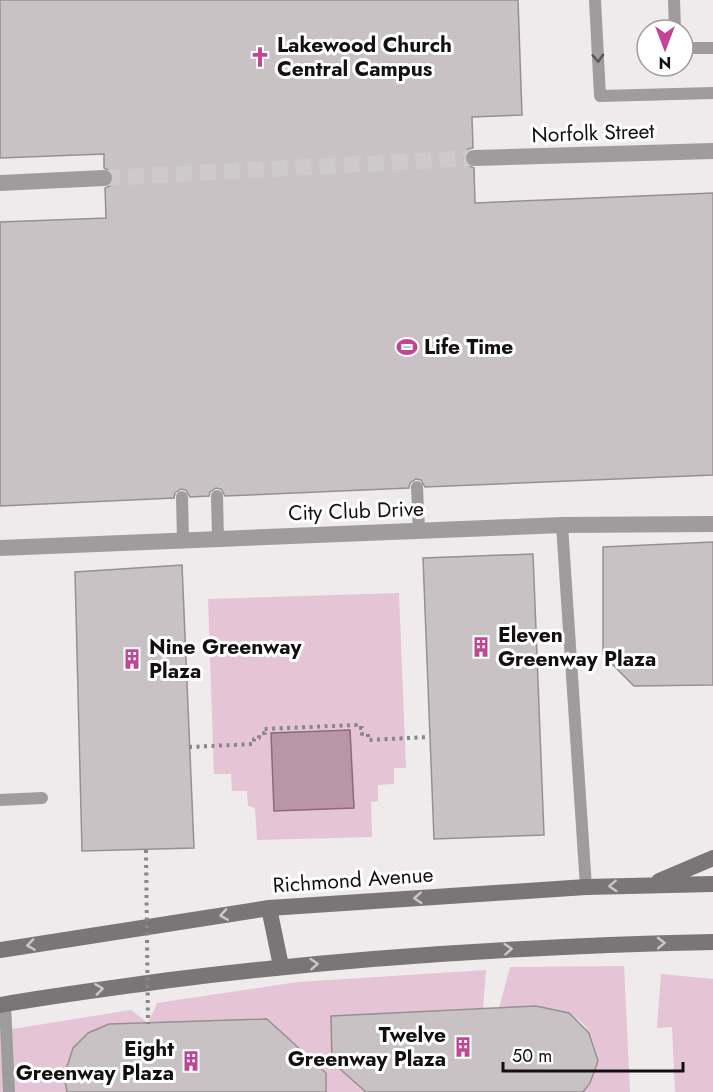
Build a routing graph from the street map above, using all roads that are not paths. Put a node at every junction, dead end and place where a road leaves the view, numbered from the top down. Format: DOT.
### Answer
graph roads {
  1 [pos="595,0"];
  2 [pos="674,0"];
  3 [pos="675,18"];
  4 [pos="695,48"];
  5 [pos="713,48"];
  6 [pos="713,93"];
  7 [pos="713,151"];
  8 [pos="474,158"];
  9 [pos="104,178"];
  10 [pos="0,183"];
  11 [pos="417,488"];
  12 [pos="218,496"];
  13 [pos="182,497"];
  14 [pos="713,524"];
  15 [pos="562,525"];
  16 [pos="419,531"];
  17 [pos="218,539"];
  18 [pos="183,540"];
  19 [pos="0,548"];
  20 [pos="42,798"];
  21 [pos="0,800"];
  22 [pos="713,858"];
  23 [pos="713,884"];
  24 [pos="649,885"];
  25 [pos="586,887"];
  26 [pos="269,908"];
  27 [pos="713,942"];
  28 [pos="0,950"];
  29 [pos="281,966"];
  30 [pos="3,1005"];
  31 [pos="9,1092"];
  1 -- 6 [label="lane, one-way"];
  2 -- 3 [label="lane"];
  4 -- 5 [label="lane"];
  7 -- 8 [label="street, Norfolk Street"];
  9 -- 10 [label="street"];
  11 -- 16 [label="lane"];
  12 -- 17 [label="lane"];
  13 -- 18 [label="lane"];
  14 -- 15 [label="street, City Club Drive"];
  15 -- 16 [label="street, City Club Drive"];
  15 -- 25 [label="lane"];
  16 -- 17 [label="street, City Club Drive"];
  17 -- 18 [label="street, City Club Drive"];
  18 -- 19 [label="street, City Club Drive"];
  20 -- 21 [label="lane"];
  22 -- 24 [label="main road"];
  23 -- 24 [label="main road, Richmond Avenue"];
  24 -- 25 [label="main road, Richmond Avenue, one-way"];
  25 -- 26 [label="main road, Richmond Avenue, one-way"];
  26 -- 28 [label="main road, Richmond Avenue, one-way"];
  26 -- 29 [label="main road"];
  29 -- 27 [label="main road, one-way"];
  30 -- 29 [label="main road, one-way"];
  30 -- 31 [label="lane"];
}
